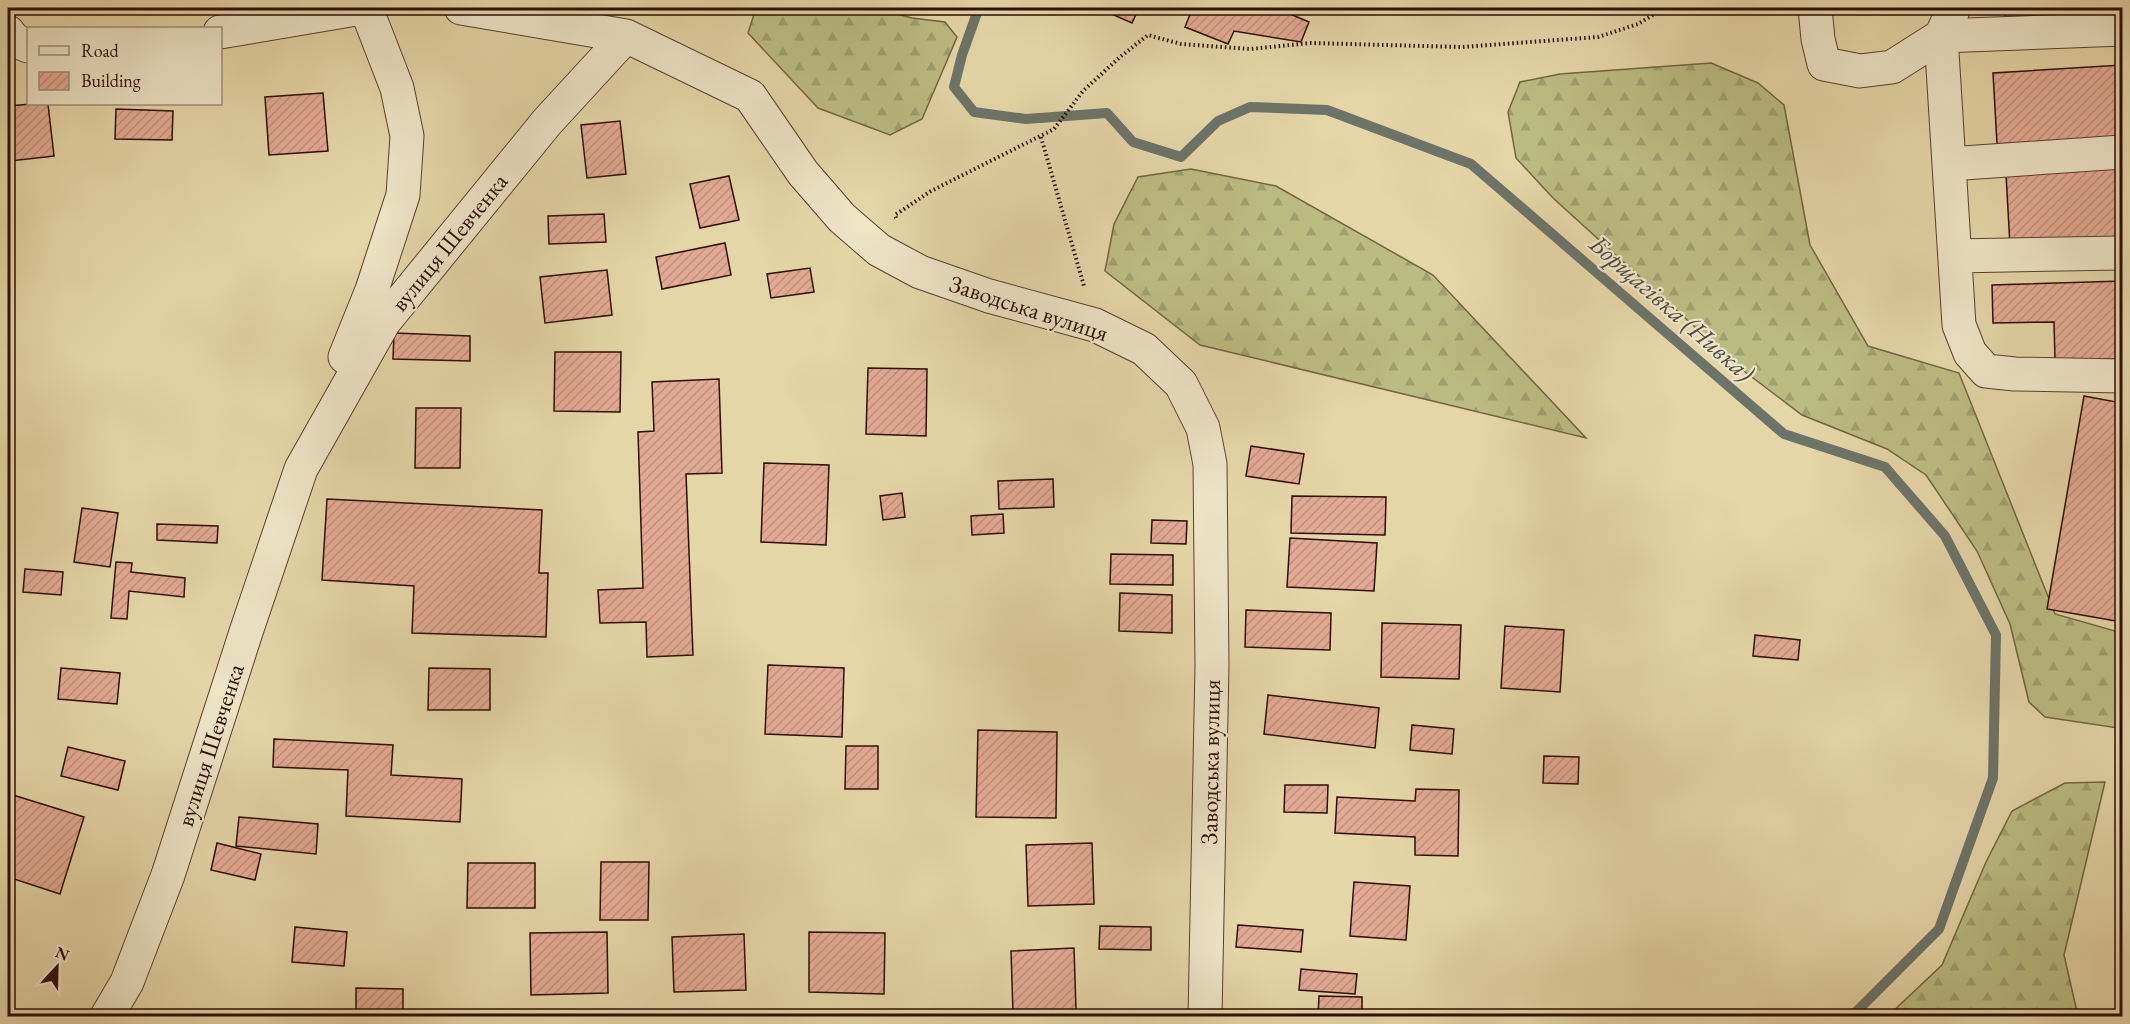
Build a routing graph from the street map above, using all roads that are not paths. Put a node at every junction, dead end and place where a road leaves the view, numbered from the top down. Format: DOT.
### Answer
graph roads {
  1 [pos="364,8"];
  2 [pos="460,8"];
  3 [pos="1815,8"];
  4 [pos="1948,22"];
  5 [pos="2122,29"];
  6 [pos="8,32"];
  7 [pos="222,32"];
  8 [pos="626,36"];
  9 [pos="27,46"];
  10 [pos="2122,152"];
  11 [pos="1949,164"];
  12 [pos="2122,253"];
  13 [pos="1955,256"];
  14 [pos="2122,376"];
  15 [pos="301,469"];
  16 [pos="107,1017"];
  17 [pos="1204,1017"];
  1 -- 7 [label="street"];
  1 -- 15 [label="street, вулиця Шевченка"];
  2 -- 8 [label="street, Заводська вулиця"];
  3 -- 4 [label="street"];
  4 -- 5 [label="street"];
  4 -- 11 [label="street"];
  6 -- 9 [label="street"];
  8 -- 15 [label="street, вулиця Шевченка"];
  8 -- 17 [label="street, Заводська вулиця"];
  10 -- 11 [label="street"];
  11 -- 13 [label="street"];
  12 -- 13 [label="street"];
  13 -- 14 [label="street"];
  15 -- 16 [label="street, вулиця Шевченка"];
}
